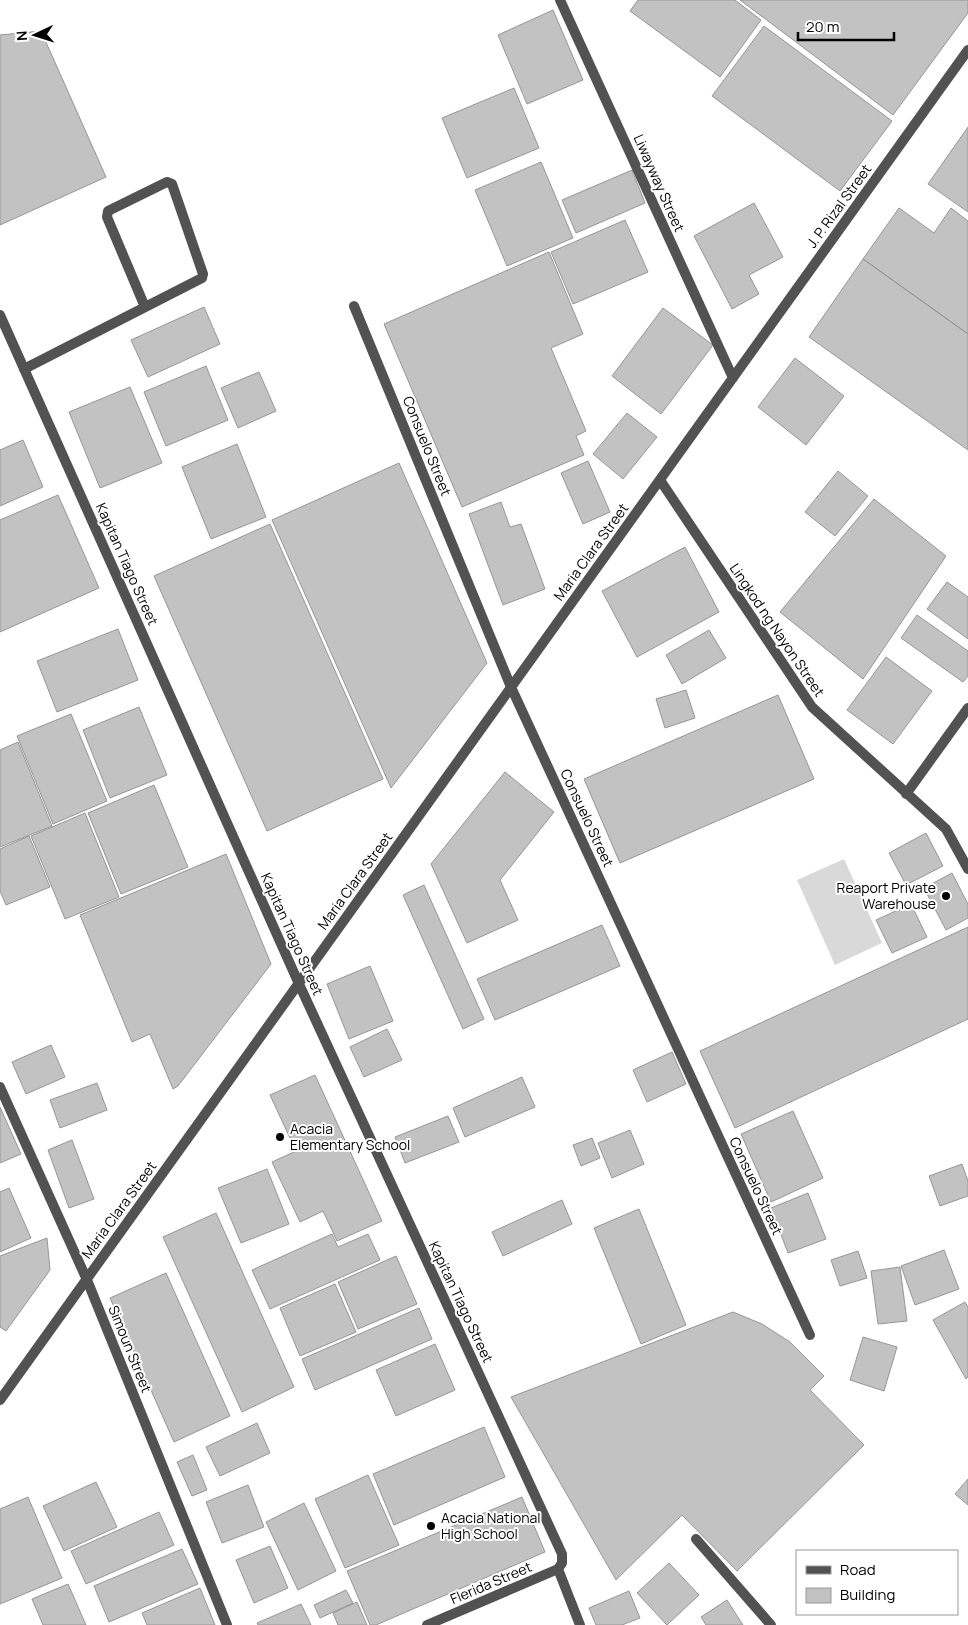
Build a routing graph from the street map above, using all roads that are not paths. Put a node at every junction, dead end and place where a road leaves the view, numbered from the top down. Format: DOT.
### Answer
graph roads {
  1 [pos="560,0"];
  2 [pos="968,50"];
  3 [pos="354,306"];
  4 [pos="145,307"];
  5 [pos="0,315"];
  6 [pos="24,369"];
  7 [pos="733,378"];
  8 [pos="660,480"];
  9 [pos="511,687"];
  10 [pos="968,708"];
  11 [pos="906,794"];
  12 [pos="968,869"];
  13 [pos="299,984"];
  14 [pos="0,1087"];
  15 [pos="86,1280"];
  16 [pos="810,1335"];
  17 [pos="0,1400"];
  18 [pos="696,1539"];
  19 [pos="560,1566"];
  20 [pos="227,1625"];
  21 [pos="427,1625"];
  22 [pos="580,1625"];
  23 [pos="770,1625"];
  1 -- 7 [label="street, Liwayway Street"];
  2 -- 7 [label="street, J. P. Rizal Street"];
  3 -- 9 [label="street, Consuelo Street"];
  4 -- 4 [label="street"];
  4 -- 6 [label="street"];
  5 -- 6 [label="street, Kapitan Tiago Street"];
  6 -- 13 [label="street, Kapitan Tiago Street"];
  7 -- 8 [label="street, Maria Clara Street"];
  8 -- 9 [label="street, Maria Clara Street"];
  8 -- 11 [label="street, Lingkod ng Nayon Street"];
  9 -- 13 [label="street, Maria Clara Street"];
  9 -- 16 [label="street, Consuelo Street"];
  10 -- 11 [label="street"];
  11 -- 12 [label="street, Lingkod ng Nayon Street"];
  13 -- 15 [label="street, Maria Clara Street"];
  13 -- 19 [label="street, Kapitan Tiago Street"];
  14 -- 15 [label="street, Simoun Street"];
  15 -- 17 [label="street, Maria Clara Street"];
  15 -- 20 [label="street, Simoun Street"];
  18 -- 23 [label="street"];
  19 -- 21 [label="street, Flerida Street"];
  19 -- 22 [label="street, Kapitan Tiago Street"];
}
